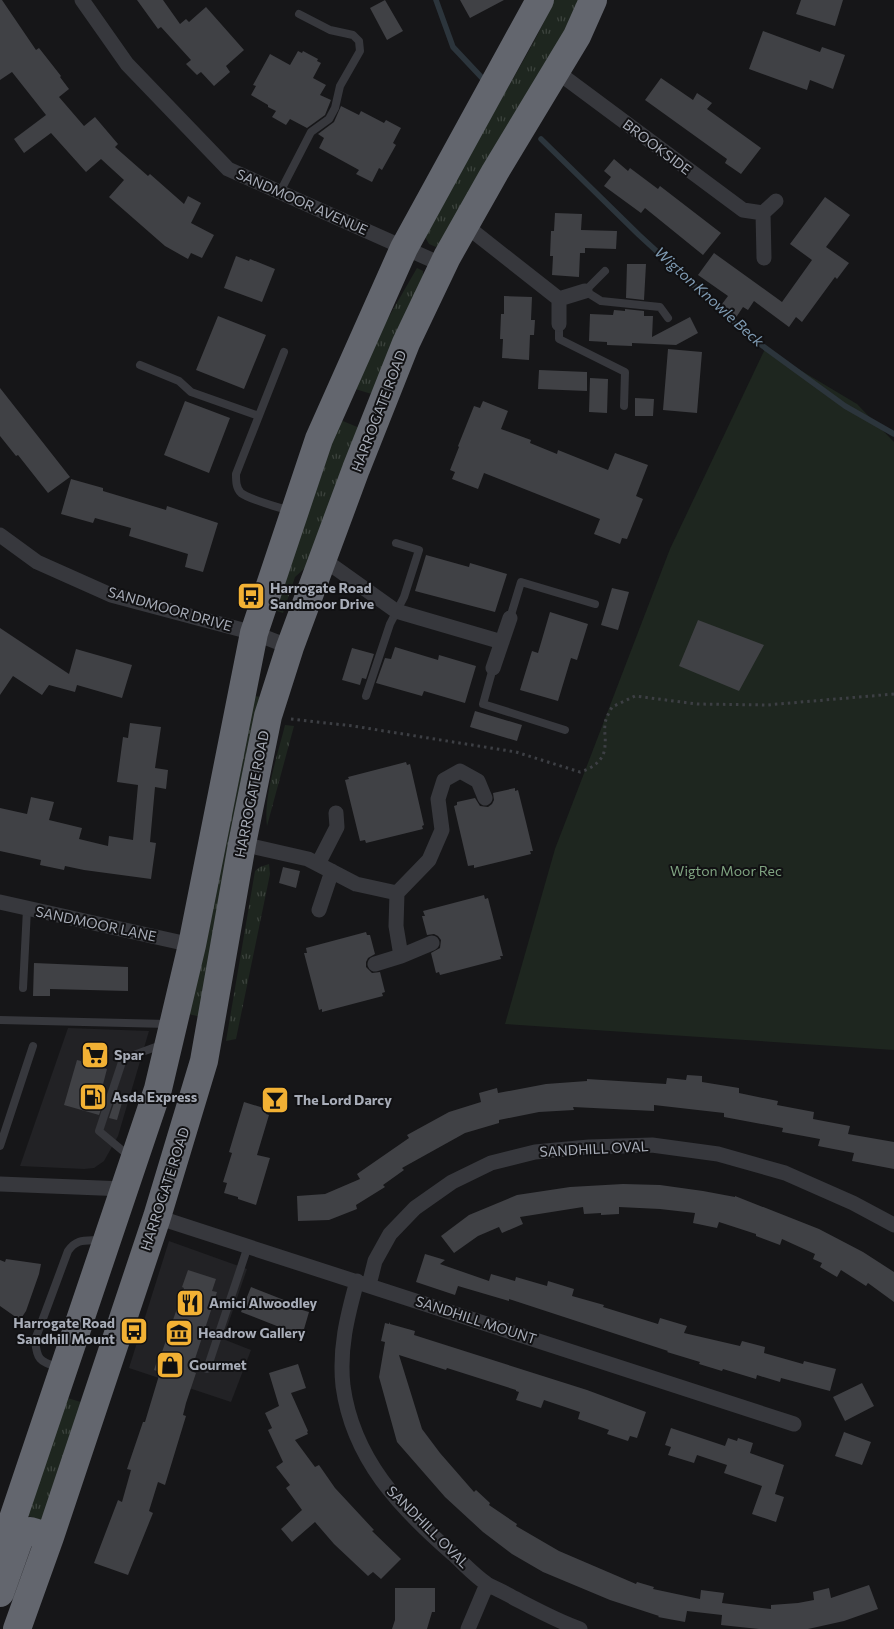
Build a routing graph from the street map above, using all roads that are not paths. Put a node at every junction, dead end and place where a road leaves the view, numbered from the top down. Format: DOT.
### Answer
graph roads {
  1 [pos="82,0"];
  2 [pos="540,0"];
  3 [pos="593,0"];
  4 [pos="299,14"];
  5 [pos="556,71"];
  6 [pos="280,192"];
  7 [pos="776,201"];
  8 [pos="763,213"];
  9 [pos="465,225"];
  10 [pos="404,248"];
  11 [pos="764,258"];
  12 [pos="443,265"];
  13 [pos="605,272"];
  14 [pos="585,291"];
  15 [pos="559,299"];
  16 [pos="668,318"];
  17 [pos="559,324"];
  18 [pos="284,352"];
  19 [pos="140,365"];
  20 [pos="624,406"];
  21 [pos="259,416"];
  22 [pos="294,513"];
  23 [pos="0,535"];
  24 [pos="396,543"];
  25 [pos="322,559"];
  26 [pos="596,604"];
  27 [pos="396,611"];
  28 [pos="510,618"];
  29 [pos="254,632"];
  30 [pos="502,642"];
  31 [pos="290,647"];
  32 [pos="493,668"];
  33 [pos="366,696"];
  34 [pos="565,730"];
  35 [pos="485,798"];
  36 [pos="336,813"];
  37 [pos="242,844"];
  38 [pos="318,864"];
  39 [pos="332,871"];
  40 [pos="397,893"];
  41 [pos="0,902"];
  42 [pos="27,909"];
  43 [pos="319,910"];
  44 [pos="432,943"];
  45 [pos="192,945"];
  46 [pos="401,956"];
  47 [pos="375,964"];
  48 [pos="23,988"];
  49 [pos="0,1020"];
  50 [pos="172,1033"];
  51 [pos="33,1046"];
  52 [pos="204,1061"];
  53 [pos="0,1146"];
  54 [pos="134,1161"];
  55 [pos="0,1184"];
  56 [pos="125,1189"];
  57 [pos="157,1217"];
  58 [pos="894,1225"];
  59 [pos="106,1240"];
  60 [pos="248,1246"];
  61 [pos="363,1283"];
  62 [pos="133,1288"];
  63 [pos="208,1369"];
  64 [pos="63,1370"];
  65 [pos="794,1424"];
  66 [pos="50,1537"];
  67 [pos="0,1557"];
  68 [pos="487,1584"];
  69 [pos="0,1593"];
  70 [pos="17,1629"];
  71 [pos="468,1629"];
  72 [pos="580,1629"];
  1 -- 6 [label="street, SANDMOOR AVENUE"];
  2 -- 10 [label="highway"];
  3 -- 5 [label="highway, HARROGATE ROAD"];
  4 -- 6 [label="lane"];
  5 -- 8 [label="street, BROOKSIDE"];
  5 -- 9 [label="highway, HARROGATE ROAD"];
  6 -- 10 [label="street, SANDMOOR AVENUE"];
  7 -- 8 [label="street"];
  8 -- 11 [label="street"];
  9 -- 12 [label="highway, HARROGATE ROAD"];
  9 -- 15 [label="street"];
  10 -- 12 [label="street, SANDMOOR AVENUE"];
  10 -- 22 [label="highway"];
  12 -- 25 [label="highway, HARROGATE ROAD"];
  13 -- 14 [label="lane"];
  14 -- 15 [label="street"];
  14 -- 16 [label="lane"];
  15 -- 17 [label="street"];
  17 -- 20 [label="lane"];
  18 -- 21 [label="lane"];
  19 -- 21 [label="lane"];
  21 -- 22 [label="lane"];
  22 -- 29 [label="highway"];
  23 -- 29 [label="street, SANDMOOR DRIVE"];
  24 -- 27 [label="lane"];
  25 -- 27 [label="street"];
  25 -- 31 [label="highway, HARROGATE ROAD"];
  26 -- 28 [label="lane"];
  27 -- 30 [label="street"];
  27 -- 33 [label="lane"];
  28 -- 30 [label="street"];
  29 -- 31 [label="street, SANDMOOR DRIVE"];
  29 -- 45 [label="highway"];
  30 -- 32 [label="street"];
  31 -- 37 [label="highway, HARROGATE ROAD"];
  32 -- 34 [label="lane"];
  35 -- 40 [label="street"];
  36 -- 38 [label="street"];
  37 -- 38 [label="street"];
  37 -- 52 [label="highway, HARROGATE ROAD"];
  38 -- 39 [label="street"];
  39 -- 40 [label="street"];
  39 -- 43 [label="street"];
  40 -- 46 [label="street"];
  41 -- 42 [label="street, SANDMOOR LANE"];
  42 -- 45 [label="street, SANDMOOR LANE"];
  42 -- 48 [label="lane"];
  44 -- 46 [label="street"];
  45 -- 50 [label="highway"];
  46 -- 47 [label="street"];
  49 -- 50 [label="lane"];
  50 -- 54 [label="highway"];
  50 -- 54 [label="lane"];
  51 -- 53 [label="lane"];
  52 -- 56 [label="highway"];
  52 -- 57 [label="highway, HARROGATE ROAD"];
  54 -- 56 [label="highway"];
  55 -- 56 [label="street"];
  56 -- 59 [label="highway"];
  57 -- 60 [label="street, SANDHILL MOUNT"];
  57 -- 62 [label="highway, HARROGATE ROAD"];
  58 -- 61 [label="street, SANDHILL OVAL"];
  59 -- 64 [label="highway"];
  59 -- 64 [label="lane"];
  60 -- 61 [label="street, SANDHILL MOUNT"];
  60 -- 63 [label="lane"];
  61 -- 65 [label="street, SANDHILL MOUNT"];
  61 -- 68 [label="street, SANDHILL OVAL"];
  62 -- 64 [label="highway"];
  62 -- 66 [label="highway, HARROGATE ROAD"];
  64 -- 67 [label="highway"];
  66 -- 69 [label="highway"];
  66 -- 70 [label="highway, HARROGATE ROAD"];
  68 -- 71 [label="street"];
  68 -- 72 [label="street, SANDHILL OVAL"];
}
